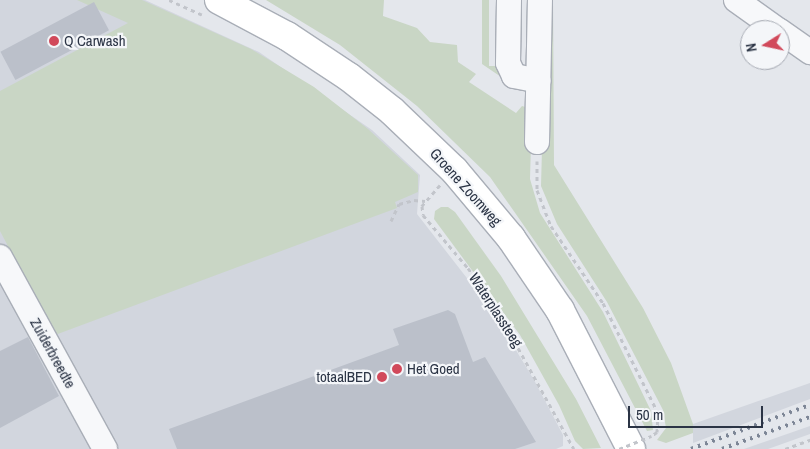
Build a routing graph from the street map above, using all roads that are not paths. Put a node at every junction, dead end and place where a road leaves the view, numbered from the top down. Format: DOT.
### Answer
graph roads {
  1 [pos="250,0"];
  2 [pos="510,0"];
  3 [pos="540,0"];
  4 [pos="736,0"];
  5 [pos="215,10"];
  6 [pos="764,20"];
  7 [pos="790,38"];
  8 [pos="810,52"];
  9 [pos="539,81"];
  10 [pos="537,142"];
  11 [pos="0,256"];
  12 [pos="642,445"];
  13 [pos="105,449"];
  1 -- 12 [label="main road, Groene Zoomweg"];
  2 -- 9 [label="street"];
  3 -- 9 [label="street"];
  4 -- 6 [label="street"];
  5 -- 12 [label="main road, Groene Zoomweg"];
  7 -- 8 [label="street"];
  9 -- 10 [label="street"];
  11 -- 13 [label="street, Zuiderbreedte"];
}
